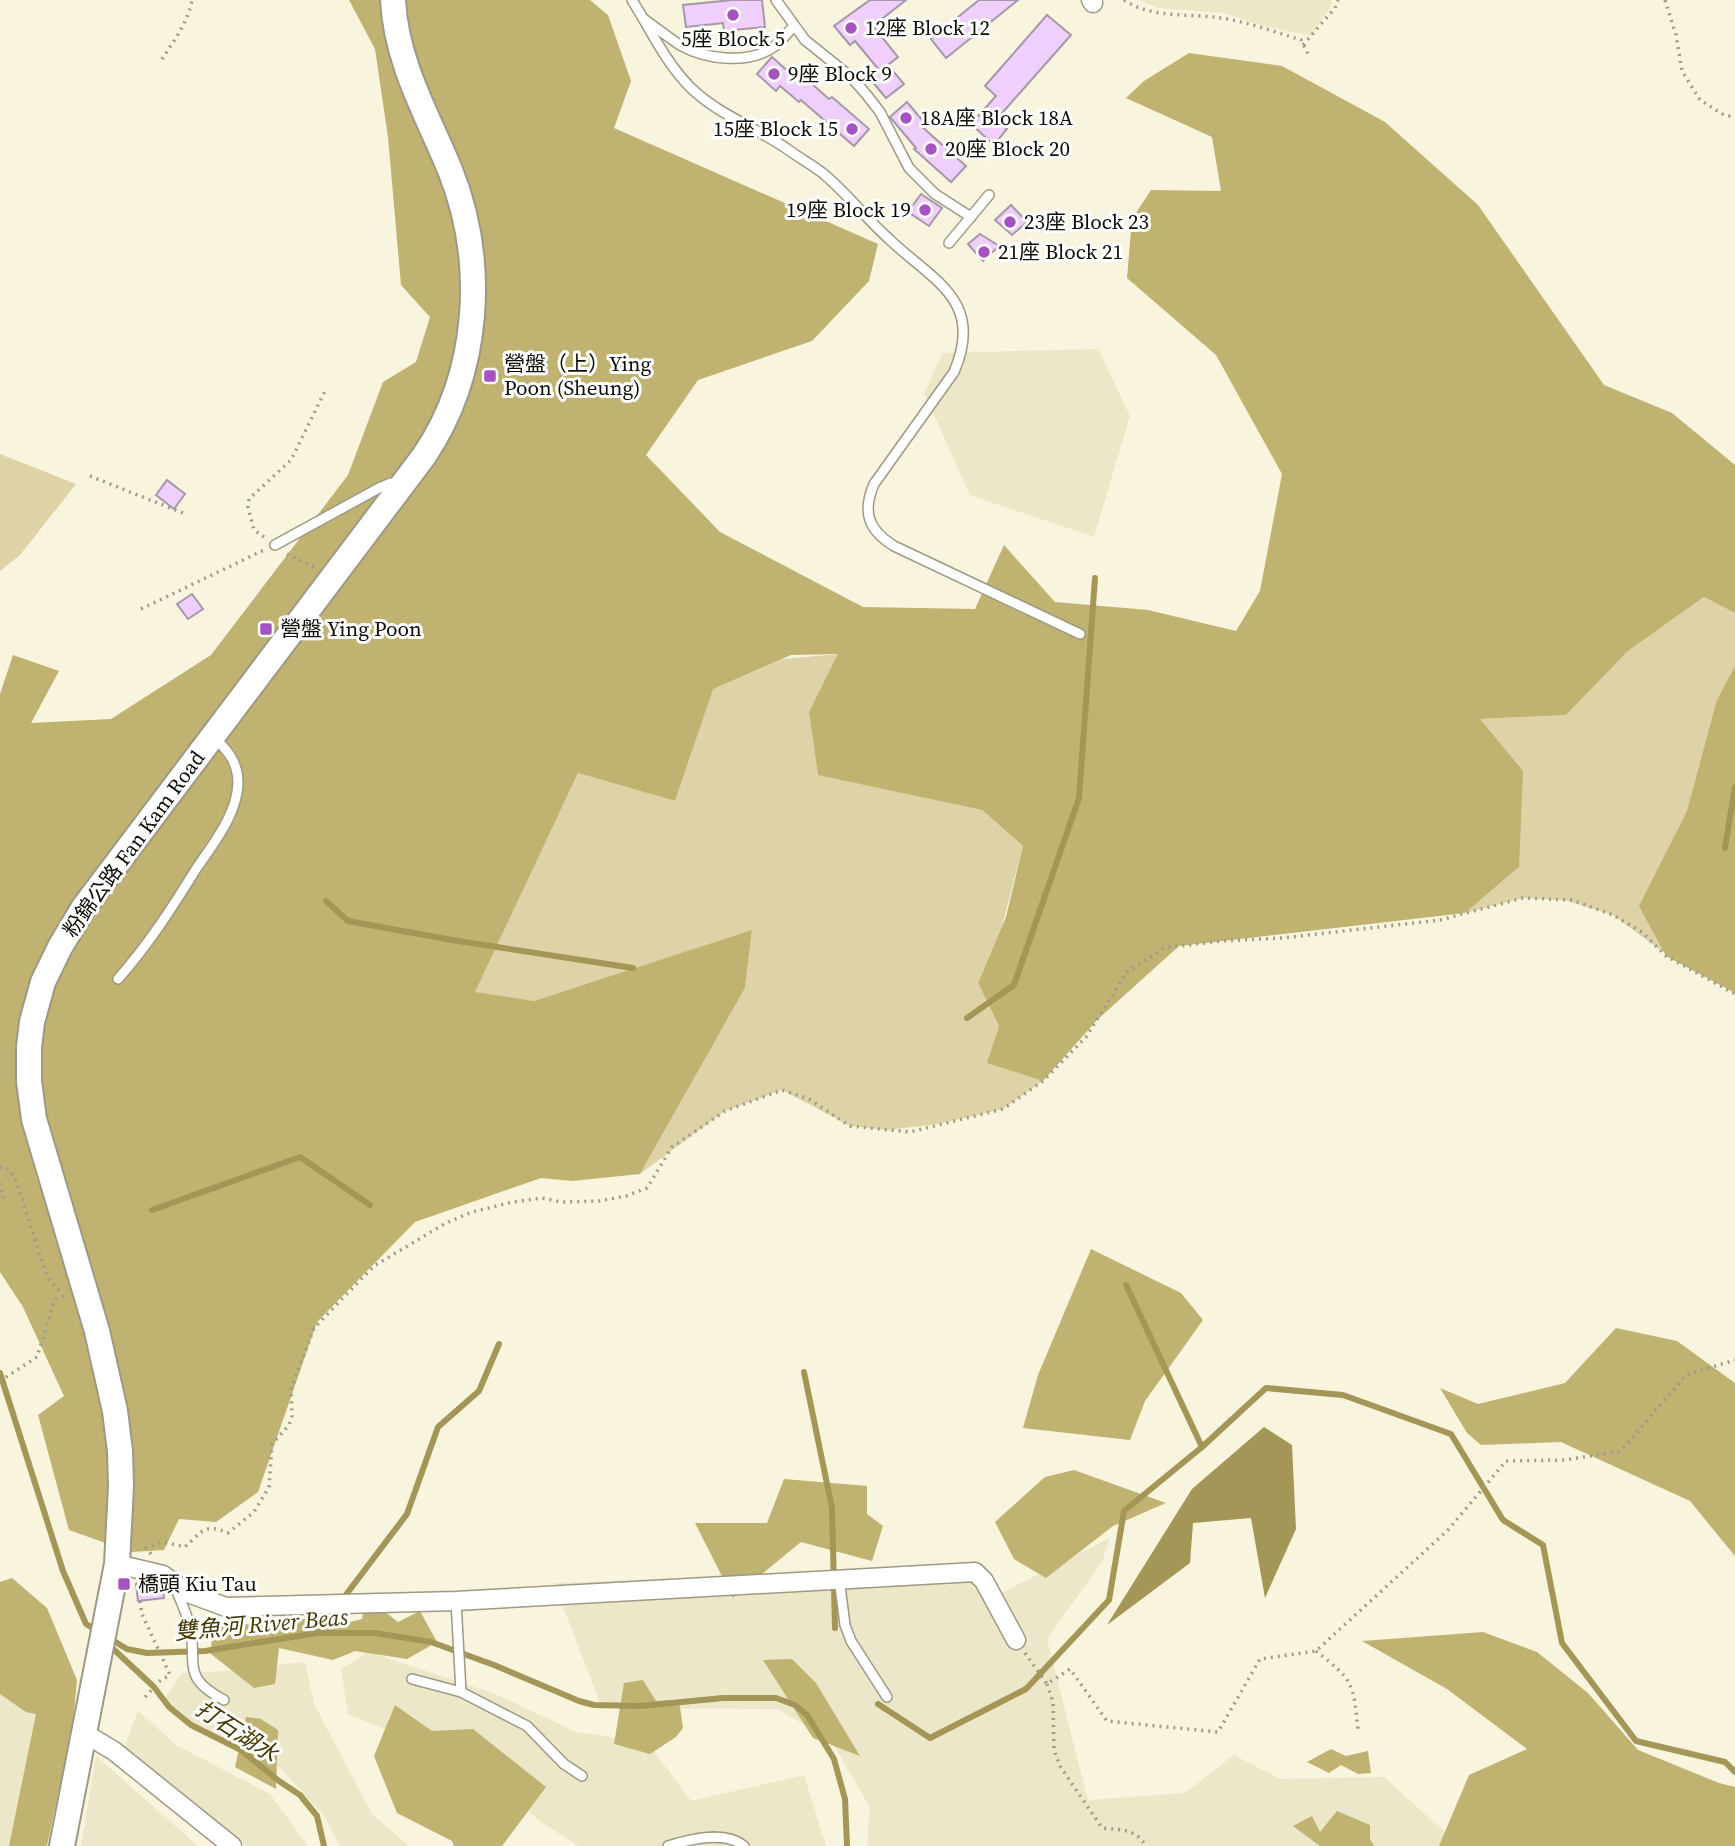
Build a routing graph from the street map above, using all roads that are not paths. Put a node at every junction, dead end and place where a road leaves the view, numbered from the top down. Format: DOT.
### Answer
graph roads {
  1 [pos="393,0"];
  2 [pos="632,0"];
  3 [pos="776,0"];
  4 [pos="643,18"];
  5 [pos="794,26"];
  6 [pos="989,195"];
  7 [pos="971,217"];
  8 [pos="949,243"];
  9 [pos="402,485"];
  10 [pos="275,545"];
  11 [pos="1080,634"];
  12 [pos="212,737"];
  13 [pos="118,979"];
  14 [pos="117,1564"];
  15 [pos="839,1578"];
  16 [pos="172,1581"];
  17 [pos="456,1601"];
  18 [pos="1016,1640"];
  19 [pos="412,1679"];
  20 [pos="461,1692"];
  21 [pos="887,1697"];
  22 [pos="224,1700"];
  23 [pos="84,1733"];
  24 [pos="582,1776"];
  25 [pos="62,1846"];
  26 [pos="232,1846"];
  27 [pos="668,1846"];
  28 [pos="744,1846"];
  1 -- 9 [label="main road, 粉錦公路 Fan Kam Road"];
  2 -- 4 [label="lane"];
  3 -- 5 [label="lane"];
  4 -- 5 [label="lane"];
  4 -- 11 [label="lane"];
  5 -- 7 [label="lane"];
  6 -- 7 [label="lane"];
  7 -- 8 [label="lane"];
  9 -- 10 [label="lane"];
  9 -- 12 [label="main road, 粉錦公路 Fan Kam Road"];
  12 -- 13 [label="lane"];
  12 -- 14 [label="main road, 粉錦公路 Fan Kam Road"];
  14 -- 16 [label="street"];
  14 -- 23 [label="main road, 粉錦公路 Fan Kam Road"];
  15 -- 17 [label="street"];
  15 -- 18 [label="street"];
  15 -- 21 [label="lane"];
  16 -- 17 [label="street"];
  16 -- 22 [label="lane"];
  17 -- 20 [label="lane"];
  19 -- 20 [label="lane"];
  20 -- 24 [label="lane"];
  23 -- 25 [label="main road, 粉錦公路 Fan Kam Road"];
  23 -- 26 [label="street"];
  27 -- 28 [label="lane"];
}
